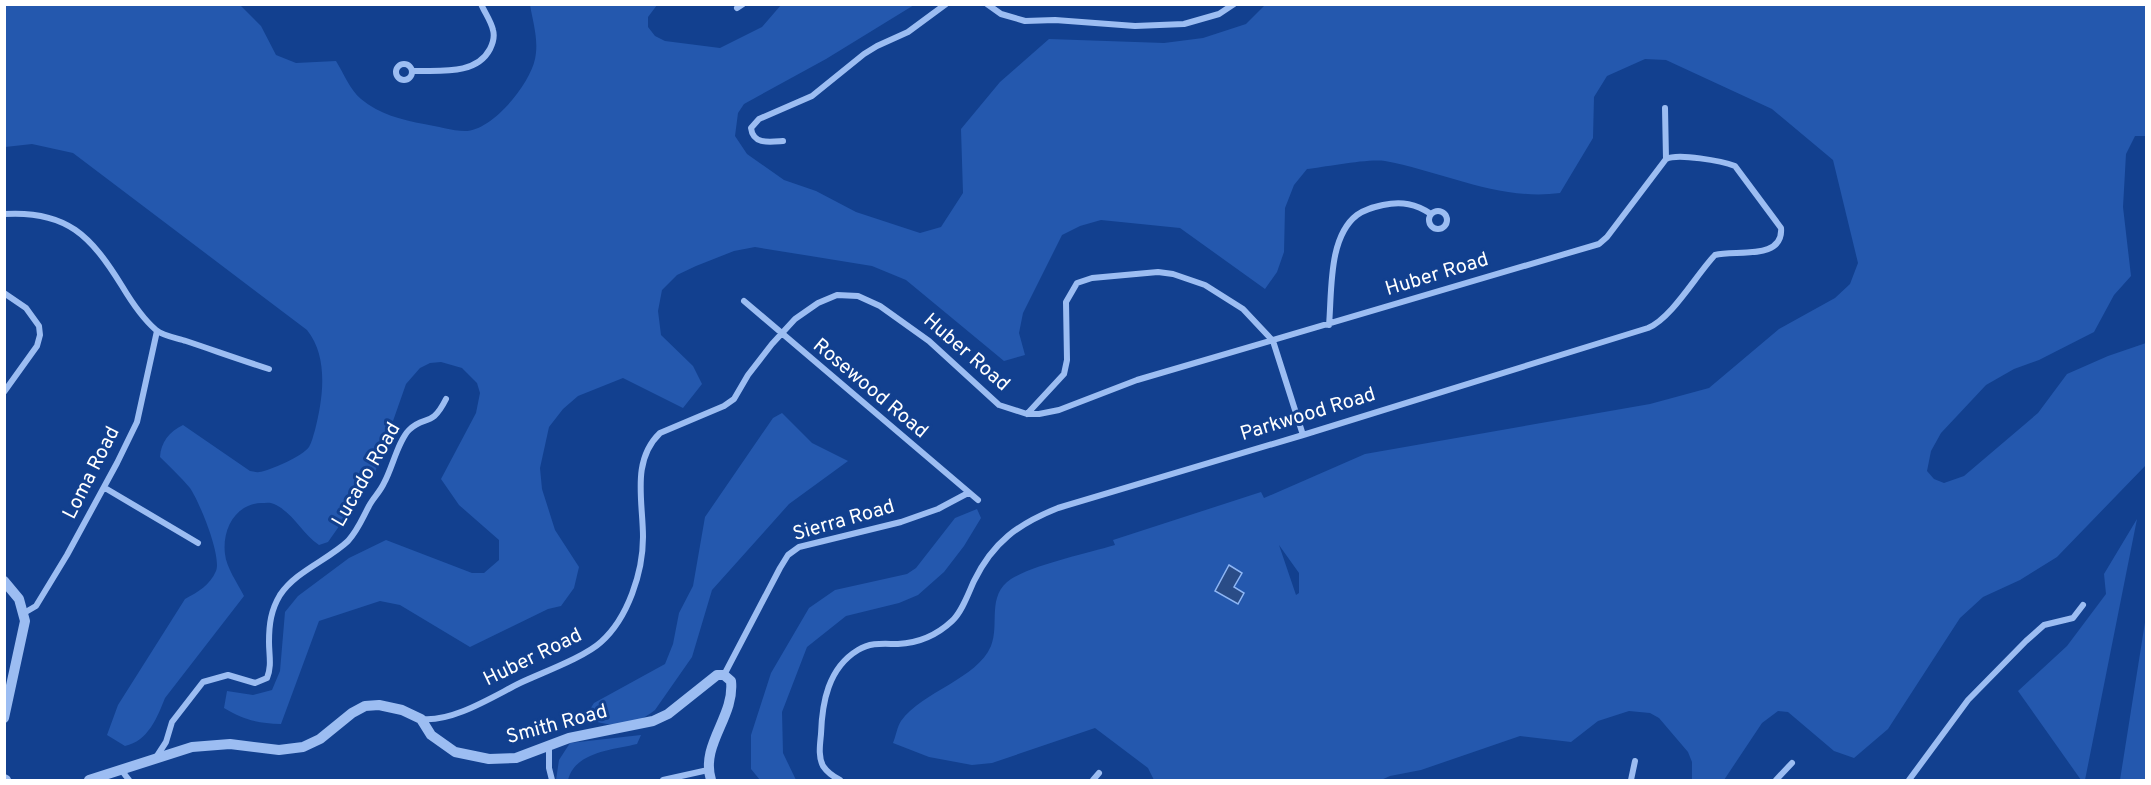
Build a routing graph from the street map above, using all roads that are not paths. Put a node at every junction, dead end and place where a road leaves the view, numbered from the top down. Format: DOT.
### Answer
graph roads {
  1 [pos="481,4"];
  2 [pos="743,4"];
  3 [pos="946,4"];
  4 [pos="987,4"];
  5 [pos="1234,4"];
  6 [pos="736,9"];
  7 [pos="412,71"];
  8 [pos="1665,108"];
  9 [pos="783,141"];
  10 [pos="1666,159"];
  11 [pos="4,214"];
  12 [pos="1431,214"];
  13 [pos="4,293"];
  14 [pos="744,301"];
  15 [pos="1329,325"];
  16 [pos="157,331"];
  17 [pos="781,334"];
  18 [pos="1273,341"];
  19 [pos="269,369"];
  20 [pos="4,392"];
  21 [pos="446,399"];
  22 [pos="1027,414"];
  23 [pos="1303,435"];
  24 [pos="105,488"];
  25 [pos="968,493"];
  26 [pos="978,500"];
  27 [pos="198,543"];
  28 [pos="4,581"];
  29 [pos="2083,604"];
  30 [pos="24,613"];
  31 [pos="724,675"];
  32 [pos="4,718"];
  33 [pos="421,719"];
  34 [pos="549,747"];
  35 [pos="155,759"];
  36 [pos="1635,761"];
  37 [pos="1792,763"];
  38 [pos="1100,773"];
  39 [pos="116,775"];
  40 [pos="710,775"];
  41 [pos="89,780"];
  42 [pos="129,780"];
  43 [pos="552,780"];
  44 [pos="663,780"];
  45 [pos="840,780"];
  46 [pos="1093,780"];
  47 [pos="1631,780"];
  48 [pos="1776,780"];
  49 [pos="1909,780"];
  1 -- 7 [label="street"];
  2 -- 6 [label="street"];
  3 -- 9 [label="street"];
  4 -- 5 [label="street"];
  8 -- 10 [label="street"];
  10 -- 15 [label="street, Huber Road"];
  10 -- 23 [label="street, Parkwood Road"];
  11 -- 16 [label="street"];
  12 -- 15 [label="street"];
  13 -- 20 [label="street"];
  14 -- 17 [label="street, Rosewood Road"];
  15 -- 18 [label="street, Huber Road"];
  16 -- 19 [label="street"];
  16 -- 24 [label="street, Loma Road"];
  17 -- 22 [label="street, Huber Road"];
  17 -- 25 [label="street, Rosewood Road"];
  17 -- 33 [label="street, Huber Road"];
  18 -- 22 [label="street, Huber Road"];
  18 -- 22 [label="street"];
  18 -- 23 [label="street"];
  21 -- 35 [label="street, Lucado Road"];
  23 -- 45 [label="street, Parkwood Road"];
  24 -- 27 [label="street"];
  24 -- 30 [label="street, Loma Road"];
  25 -- 26 [label="street, Rosewood Road"];
  25 -- 31 [label="street, Sierra Road"];
  28 -- 30 [label="street"];
  29 -- 49 [label="street"];
  30 -- 32 [label="street"];
  31 -- 34 [label="street, Smith Road"];
  31 -- 40 [label="street"];
  33 -- 34 [label="street, Smith Road"];
  33 -- 35 [label="street, Smith Road"];
  34 -- 43 [label="street"];
  35 -- 39 [label="street, Smith Road"];
  36 -- 47 [label="street"];
  37 -- 48 [label="street"];
  38 -- 46 [label="street"];
  39 -- 41 [label="street, Smith Road"];
  39 -- 42 [label="street"];
  40 -- 44 [label="street"];
}
